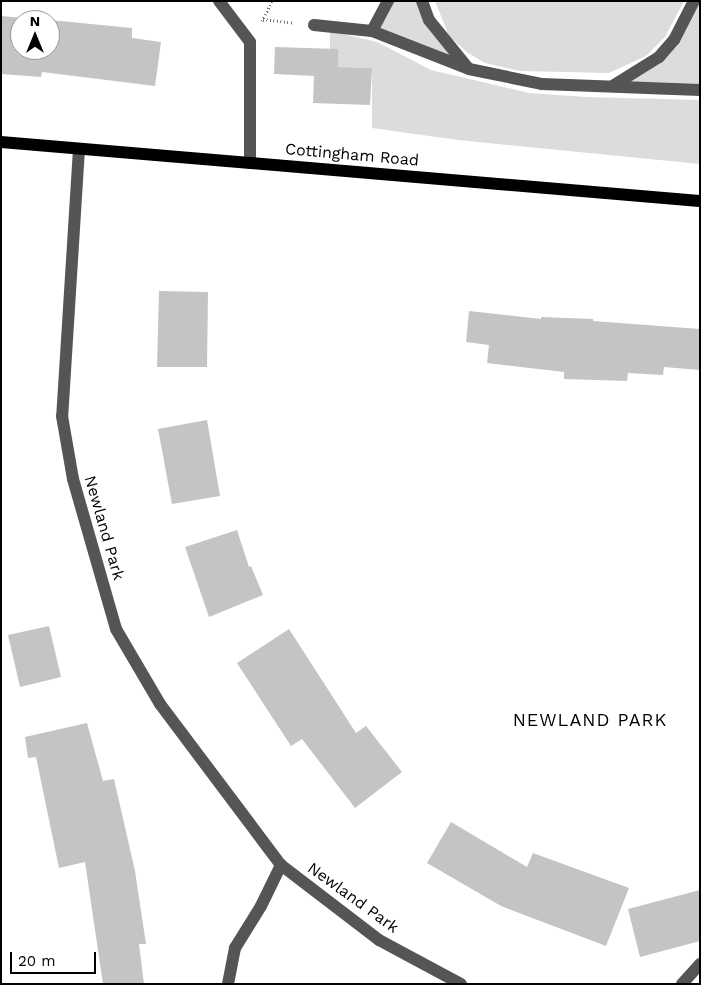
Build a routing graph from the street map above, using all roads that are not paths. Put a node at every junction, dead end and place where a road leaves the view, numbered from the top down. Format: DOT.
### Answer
graph roads {
  1 [pos="219,1"];
  2 [pos="388,1"];
  3 [pos="422,1"];
  4 [pos="694,1"];
  5 [pos="314,25"];
  6 [pos="372,30"];
  7 [pos="469,69"];
  8 [pos="614,86"];
  9 [pos="700,90"];
  10 [pos="1,142"];
  11 [pos="79,149"];
  12 [pos="250,163"];
  13 [pos="700,201"];
  14 [pos="281,865"];
  15 [pos="700,964"];
  16 [pos="228,984"];
  17 [pos="461,984"];
  18 [pos="682,984"];
  1 -- 12 [label="street"];
  2 -- 6 [label="street"];
  3 -- 7 [label="street"];
  4 -- 8 [label="street"];
  5 -- 6 [label="street"];
  6 -- 7 [label="street"];
  7 -- 8 [label="street"];
  8 -- 9 [label="street"];
  10 -- 11 [label="main road, Cottingham Road"];
  11 -- 12 [label="main road, Cottingham Road"];
  11 -- 14 [label="street, Newland Park"];
  12 -- 13 [label="main road, Cottingham Road"];
  14 -- 16 [label="street"];
  14 -- 17 [label="street, Newland Park"];
  15 -- 18 [label="street"];
}
